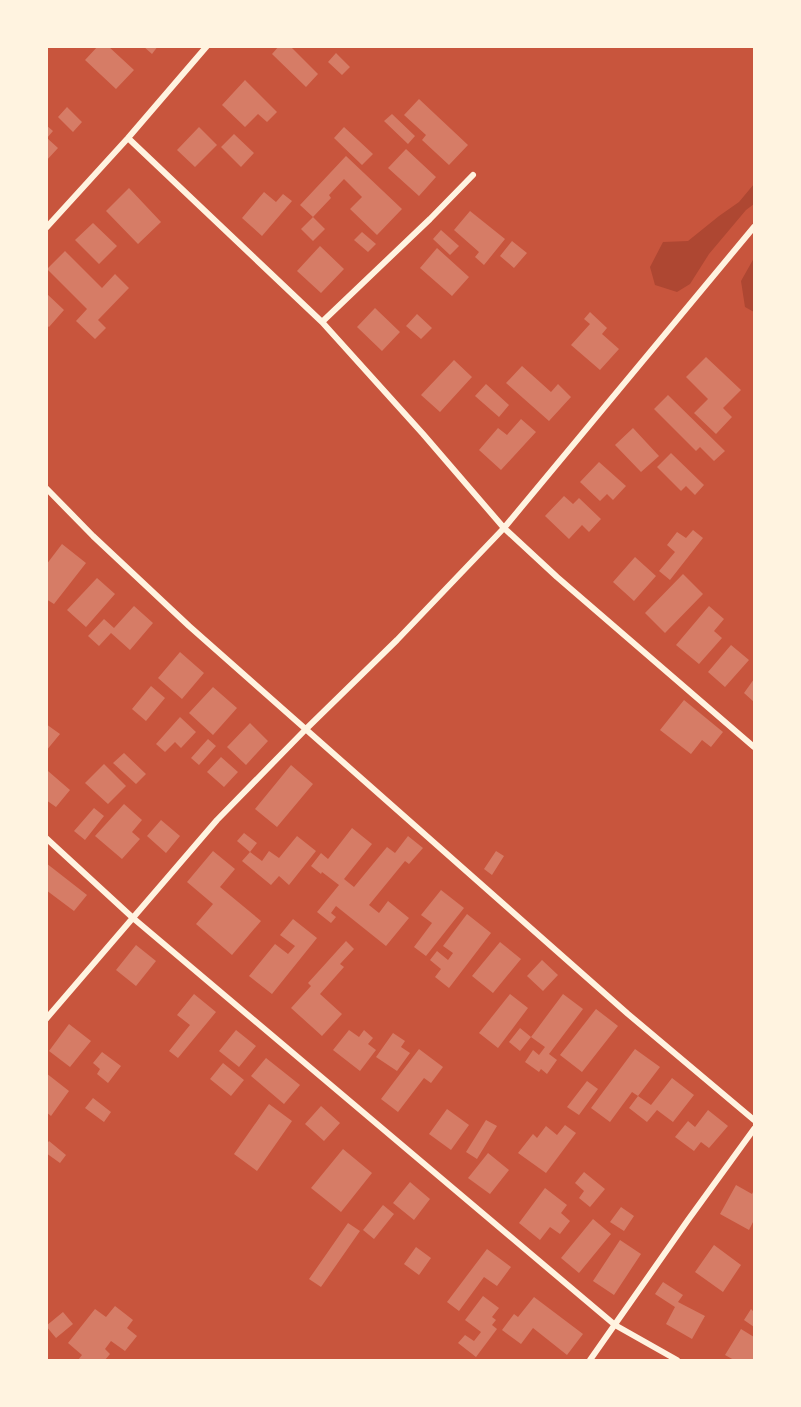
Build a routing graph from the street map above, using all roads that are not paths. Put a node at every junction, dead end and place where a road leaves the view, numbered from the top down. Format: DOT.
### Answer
graph roads {
  1 [pos="207,46"];
  2 [pos="128,138"];
  3 [pos="473,175"];
  4 [pos="754,227"];
  5 [pos="46,228"];
  6 [pos="322,322"];
  7 [pos="46,488"];
  8 [pos="504,528"];
  9 [pos="306,729"];
  10 [pos="754,747"];
  11 [pos="46,837"];
  12 [pos="133,918"];
  13 [pos="46,1019"];
  14 [pos="754,1120"];
  15 [pos="754,1129"];
  16 [pos="615,1325"];
  17 [pos="590,1360"];
  18 [pos="677,1360"];
  1 -- 2 [label="street"];
  2 -- 5 [label="street"];
  2 -- 6 [label="street"];
  3 -- 6 [label="street"];
  4 -- 8 [label="street"];
  6 -- 8 [label="street"];
  7 -- 9 [label="street"];
  8 -- 9 [label="street"];
  8 -- 10 [label="street"];
  9 -- 12 [label="street"];
  9 -- 14 [label="street"];
  11 -- 12 [label="street"];
  12 -- 13 [label="street"];
  12 -- 16 [label="street"];
  15 -- 16 [label="street"];
  16 -- 17 [label="street"];
  16 -- 18 [label="street"];
}
